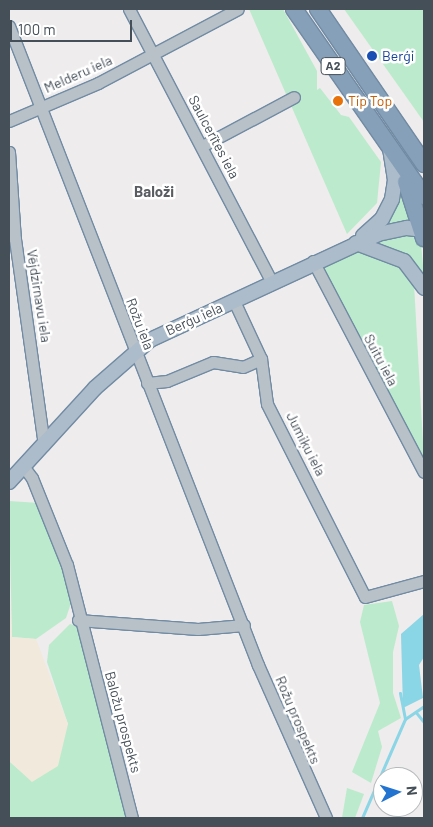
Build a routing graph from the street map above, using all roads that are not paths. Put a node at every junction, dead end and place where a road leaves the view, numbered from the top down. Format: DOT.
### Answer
graph roads {
  1 [pos="129,9"];
  2 [pos="238,9"];
  3 [pos="294,9"];
  4 [pos="318,9"];
  5 [pos="9,26"];
  6 [pos="153,55"];
  7 [pos="294,98"];
  8 [pos="41,107"];
  9 [pos="9,121"];
  10 [pos="202,146"];
  11 [pos="9,152"];
  12 [pos="390,152"];
  13 [pos="424,164"];
  14 [pos="424,196"];
  15 [pos="10,208"];
  16 [pos="424,232"];
  17 [pos="355,243"];
  18 [pos="313,261"];
  19 [pos="271,280"];
  20 [pos="424,288"];
  21 [pos="234,301"];
  22 [pos="134,351"];
  23 [pos="261,360"];
  24 [pos="147,383"];
  25 [pos="44,444"];
  26 [pos="23,466"];
  27 [pos="424,472"];
  28 [pos="9,482"];
  29 [pos="424,581"];
  30 [pos="78,620"];
  31 [pos="245,628"];
  32 [pos="132,818"];
  33 [pos="326,818"];
  1 -- 6 [label="street, Saulcerītes iela"];
  2 -- 6 [label="street, Melderu iela"];
  3 -- 12 [label="highway, A2"];
  4 -- 13 [label="highway, A2"];
  5 -- 8 [label="street, Rožu iela"];
  6 -- 8 [label="street, Melderu iela"];
  6 -- 10 [label="street, Saulcerītes iela"];
  7 -- 10 [label="street"];
  8 -- 9 [label="street, Melderu iela"];
  8 -- 22 [label="street, Rožu iela"];
  10 -- 19 [label="street, Saulcerītes iela"];
  11 -- 15 [label="street, Vējdzirnavu iela"];
  12 -- 14 [label="highway, A2"];
  12 -- 16 [label="highway"];
  12 -- 17 [label="main road"];
  15 -- 25 [label="street, Vējdzirnavu iela"];
  16 -- 17 [label="main road, Berģu iela"];
  17 -- 18 [label="main road, Berģu iela"];
  17 -- 20 [label="main road"];
  18 -- 19 [label="main road, Berģu iela"];
  18 -- 27 [label="street, Suitu iela"];
  19 -- 21 [label="main road, Berģu iela"];
  21 -- 22 [label="main road, Berģu iela"];
  21 -- 23 [label="street, Jumiķu iela"];
  22 -- 24 [label="street, Rožu iela"];
  22 -- 25 [label="main road, Berģu iela"];
  23 -- 24 [label="street"];
  23 -- 29 [label="street, Jumiķu iela"];
  24 -- 31 [label="street, Rožu iela"];
  25 -- 26 [label="main road, Berģu iela"];
  26 -- 28 [label="main road, Berģu iela"];
  26 -- 30 [label="street"];
  30 -- 31 [label="street"];
  30 -- 32 [label="street, Baložu prospekts"];
  31 -- 33 [label="street, Rožu prospekts"];
}
